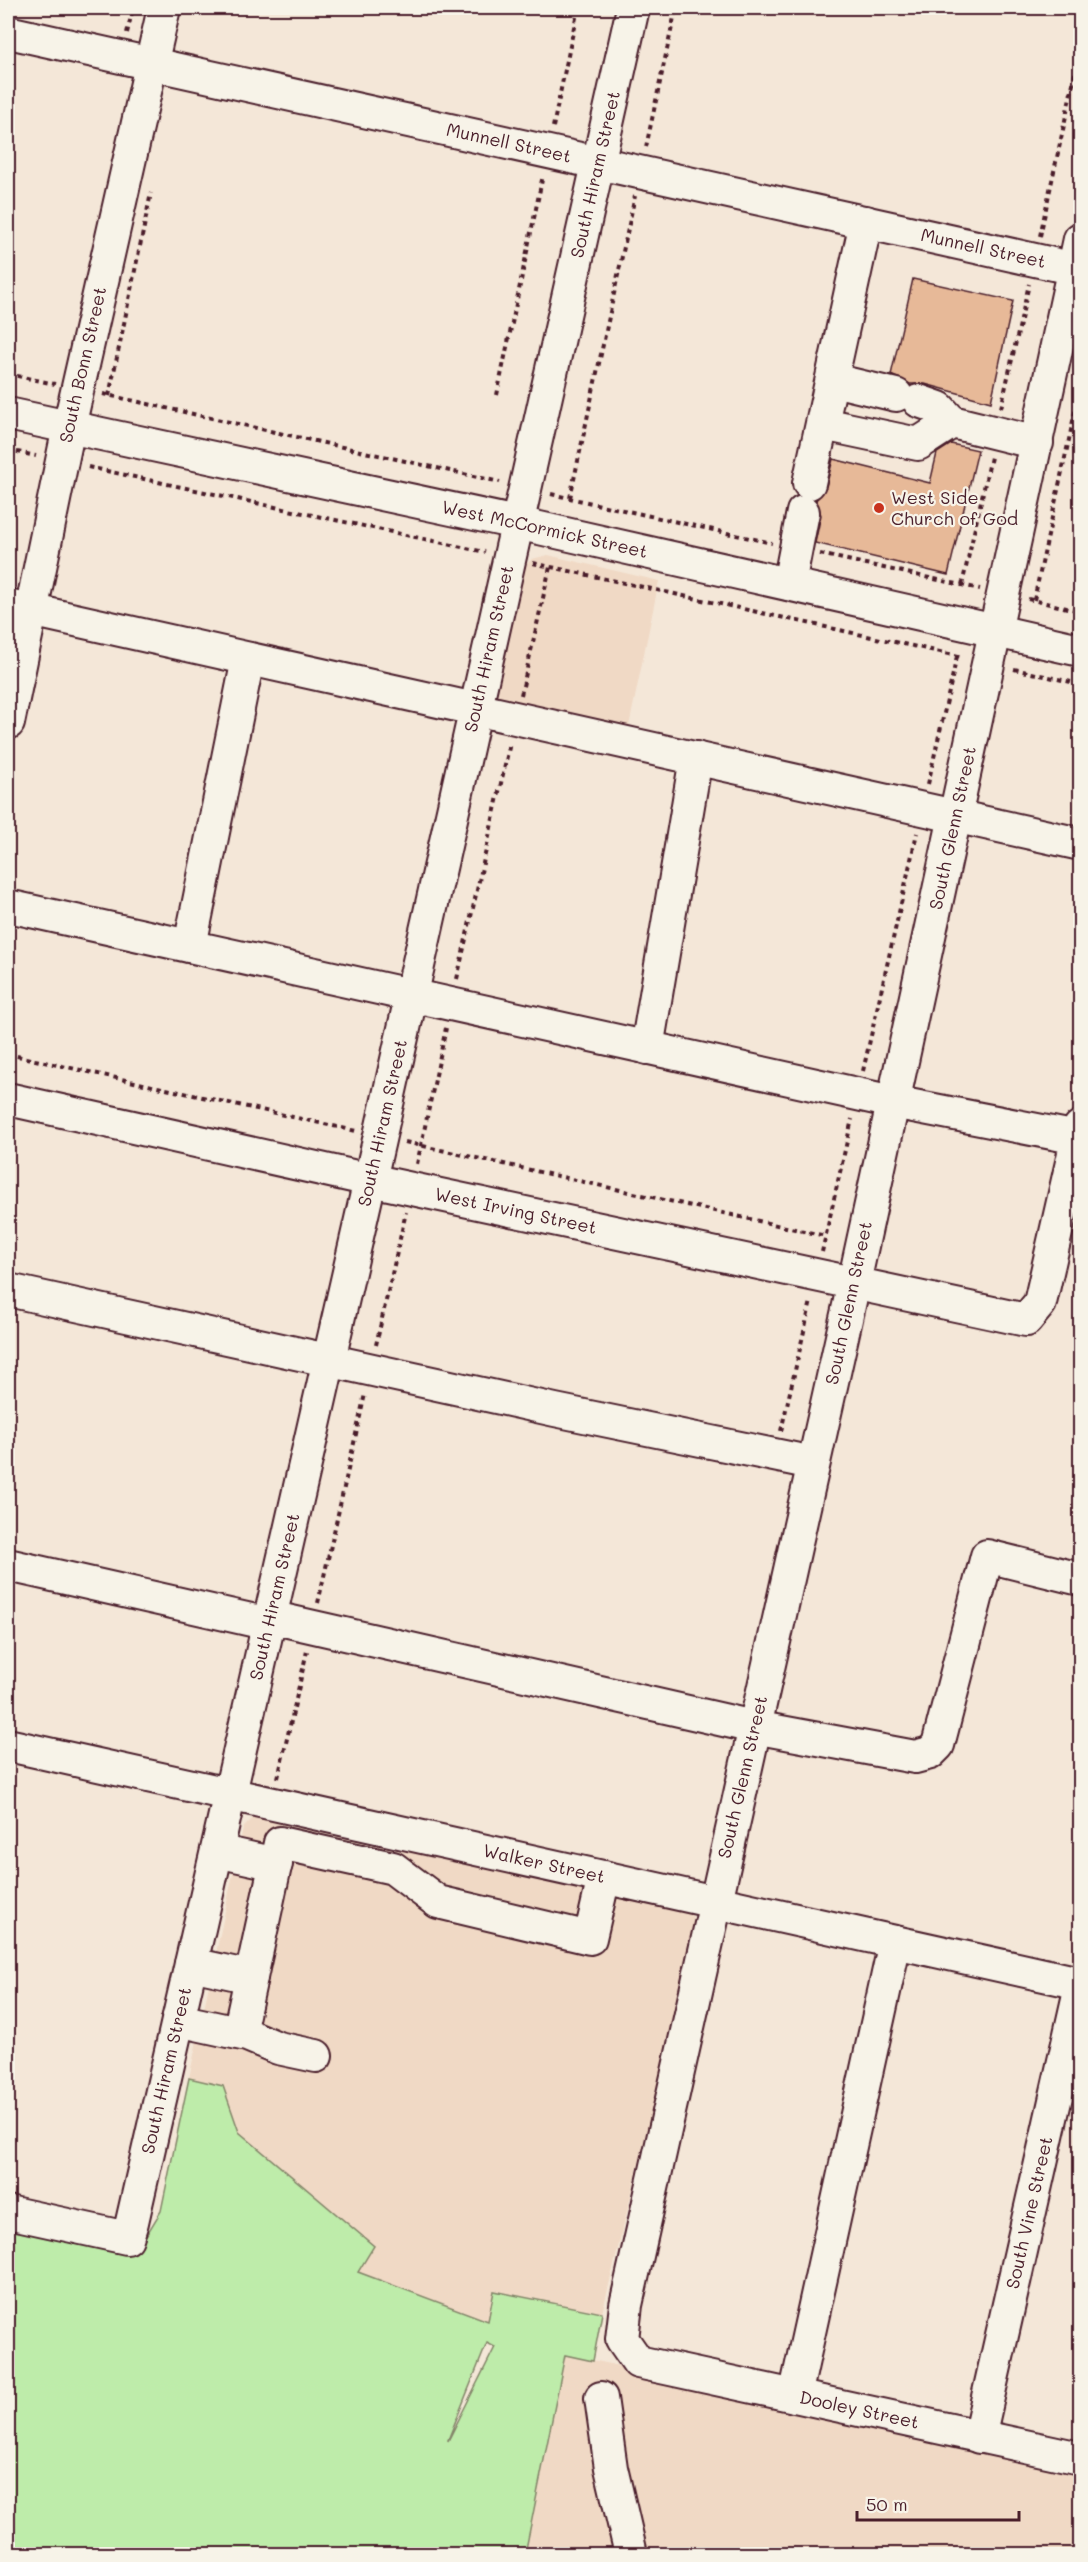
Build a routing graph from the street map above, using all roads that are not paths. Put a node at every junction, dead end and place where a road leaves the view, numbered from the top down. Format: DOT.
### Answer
graph roads {
  1 [pos="164,8"];
  2 [pos="633,8"];
  3 [pos="8,32"];
  4 [pos="151,63"];
  5 [pos="598,162"];
  6 [pos="866,222"];
  7 [pos="1078,259"];
  8 [pos="833,380"];
  9 [pos="8,414"];
  10 [pos="952,422"];
  11 [pos="823,424"];
  12 [pos="69,427"];
  13 [pos="1036,443"];
  14 [pos="517,523"];
  15 [pos="789,584"];
  16 [pos="19,608"];
  17 [pos="996,631"];
  18 [pos="1080,650"];
  19 [pos="248,659"];
  20 [pos="475,709"];
  21 [pos="8,723"];
  22 [pos="696,758"];
  23 [pos="956,816"];
  24 [pos="1080,844"];
  25 [pos="8,906"];
  26 [pos="190,946"];
  27 [pos="411,995"];
  28 [pos="647,1048"];
  29 [pos="8,1099"];
  30 [pos="893,1102"];
  31 [pos="1079,1132"];
  32 [pos="370,1180"];
  33 [pos="1074,1187"];
  34 [pos="854,1283"];
  35 [pos="8,1290"];
  36 [pos="329,1360"];
  37 [pos="813,1463"];
  38 [pos="8,1565"];
  39 [pos="1080,1579"];
  40 [pos="269,1621"];
  41 [pos="754,1727"];
  42 [pos="8,1745"];
  43 [pos="230,1794"];
  44 [pos="420,1836"];
  45 [pos="217,1851"];
  46 [pos="276,1864"];
  47 [pos="604,1877"];
  48 [pos="410,1880"];
  49 [pos="715,1901"];
  50 [pos="895,1942"];
  51 [pos="191,1964"];
  52 [pos="251,1977"];
  53 [pos="1080,1983"];
  54 [pos="1080,1990"];
  55 [pos="178,2020"];
  56 [pos="239,2034"];
  57 [pos="316,2056"];
  58 [pos="8,2212"];
  59 [pos="638,2362"];
  60 [pos="795,2396"];
  61 [pos="601,2398"];
  62 [pos="979,2438"];
  63 [pos="1080,2458"];
  64 [pos="631,2554"];
  1 -- 4 [label="street, South Bonn Street"];
  2 -- 5 [label="street, South Hiram Street"];
  3 -- 4 [label="street, Munnell Street"];
  4 -- 5 [label="street, Munnell Street"];
  4 -- 12 [label="street, South Bonn Street"];
  5 -- 6 [label="street, Munnell Street"];
  5 -- 14 [label="street, South Hiram Street"];
  6 -- 7 [label="street, Munnell Street"];
  6 -- 8 [label="street"];
  7 -- 13 [label="street, South Glenn Street"];
  8 -- 10 [label="street"];
  8 -- 11 [label="street"];
  9 -- 12 [label="street, West McCormick Street"];
  10 -- 11 [label="street"];
  10 -- 13 [label="street"];
  11 -- 15 [label="street"];
  12 -- 14 [label="street, West McCormick Street"];
  12 -- 16 [label="street, South Bonn Street"];
  13 -- 17 [label="street, South Glenn Street"];
  14 -- 15 [label="street, West McCormick Street"];
  14 -- 20 [label="street, South Hiram Street"];
  15 -- 17 [label="street, West McCormick Street"];
  16 -- 19 [label="street"];
  16 -- 21 [label="street, South Bonn Street"];
  17 -- 18 [label="street, West McCormick Street"];
  17 -- 23 [label="street, South Glenn Street"];
  19 -- 20 [label="street"];
  19 -- 26 [label="street"];
  20 -- 22 [label="street"];
  20 -- 27 [label="street, South Hiram Street"];
  22 -- 23 [label="street"];
  22 -- 28 [label="street"];
  23 -- 24 [label="street"];
  23 -- 30 [label="street, South Glenn Street"];
  25 -- 26 [label="street"];
  26 -- 27 [label="street"];
  27 -- 28 [label="street"];
  27 -- 32 [label="street, South Hiram Street"];
  28 -- 30 [label="street"];
  29 -- 32 [label="street, West Irving Street"];
  30 -- 31 [label="street"];
  30 -- 34 [label="street, South Glenn Street"];
  31 -- 33 [label="street"];
  32 -- 34 [label="street, West Irving Street"];
  32 -- 36 [label="street, South Hiram Street"];
  33 -- 34 [label="street, West Irving Street"];
  34 -- 37 [label="street, South Glenn Street"];
  35 -- 36 [label="street"];
  36 -- 37 [label="street"];
  36 -- 40 [label="street, South Hiram Street"];
  37 -- 41 [label="street, South Glenn Street"];
  38 -- 40 [label="street"];
  39 -- 41 [label="street"];
  40 -- 41 [label="street"];
  40 -- 43 [label="street, South Hiram Street"];
  41 -- 49 [label="street, South Glenn Street"];
  42 -- 43 [label="street, Walker Street"];
  43 -- 44 [label="street, Walker Street"];
  43 -- 45 [label="street, South Hiram Street"];
  44 -- 47 [label="street, Walker Street"];
  44 -- 48 [label="street"];
  45 -- 46 [label="street"];
  45 -- 51 [label="street, South Hiram Street"];
  46 -- 48 [label="street"];
  46 -- 52 [label="street"];
  47 -- 48 [label="street"];
  47 -- 49 [label="street, Walker Street"];
  49 -- 50 [label="street, Walker Street"];
  49 -- 59 [label="street, South Glenn Street"];
  50 -- 53 [label="street, Walker Street"];
  50 -- 60 [label="street"];
  51 -- 52 [label="street"];
  51 -- 55 [label="street, South Hiram Street"];
  52 -- 56 [label="street"];
  54 -- 62 [label="street, South Vine Street"];
  55 -- 56 [label="street"];
  55 -- 58 [label="street, South Hiram Street"];
  56 -- 57 [label="street"];
  59 -- 60 [label="street, Dooley Street"];
  60 -- 62 [label="street, Dooley Street"];
  61 -- 64 [label="street"];
  62 -- 63 [label="street, Dooley Street"];
}
